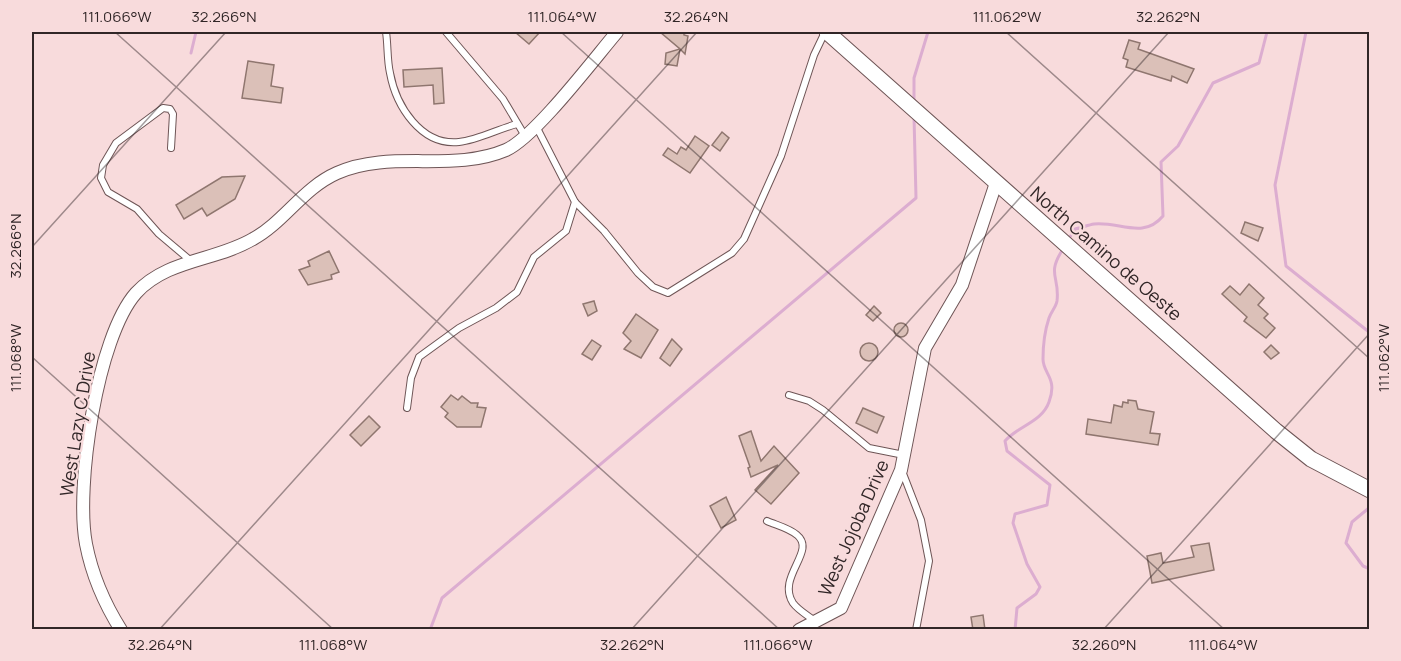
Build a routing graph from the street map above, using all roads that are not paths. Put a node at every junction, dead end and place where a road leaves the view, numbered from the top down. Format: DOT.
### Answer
graph roads {
  1 [pos="386,32"];
  2 [pos="446,32"];
  3 [pos="617,32"];
  4 [pos="826,32"];
  5 [pos="517,124"];
  6 [pos="536,125"];
  7 [pos="525,136"];
  8 [pos="171,148"];
  9 [pos="996,183"];
  10 [pos="575,202"];
  11 [pos="191,261"];
  12 [pos="789,395"];
  13 [pos="407,408"];
  14 [pos="904,455"];
  15 [pos="901,470"];
  16 [pos="1370,490"];
  17 [pos="767,521"];
  18 [pos="815,621"];
  19 [pos="121,630"];
  20 [pos="799,630"];
  21 [pos="916,630"];
  1 -- 5 [label="lane"];
  2 -- 5 [label="lane"];
  3 -- 6 [label="street, West Lazy C Drive"];
  4 -- 9 [label="street, North Camino de Oeste"];
  4 -- 10 [label="lane"];
  5 -- 7 [label="lane"];
  6 -- 7 [label="street, West Lazy C Drive"];
  6 -- 10 [label="lane"];
  7 -- 11 [label="street, West Lazy C Drive"];
  8 -- 11 [label="lane"];
  9 -- 14 [label="street, West Jojoba Drive"];
  9 -- 16 [label="street, North Camino de Oeste"];
  10 -- 13 [label="lane"];
  11 -- 19 [label="street, West Lazy C Drive"];
  12 -- 14 [label="lane"];
  14 -- 15 [label="street, West Jojoba Drive"];
  15 -- 18 [label="street, West Jojoba Drive"];
  15 -- 21 [label="lane"];
  17 -- 18 [label="lane"];
  18 -- 20 [label="street, West Jojoba Drive"];
}
